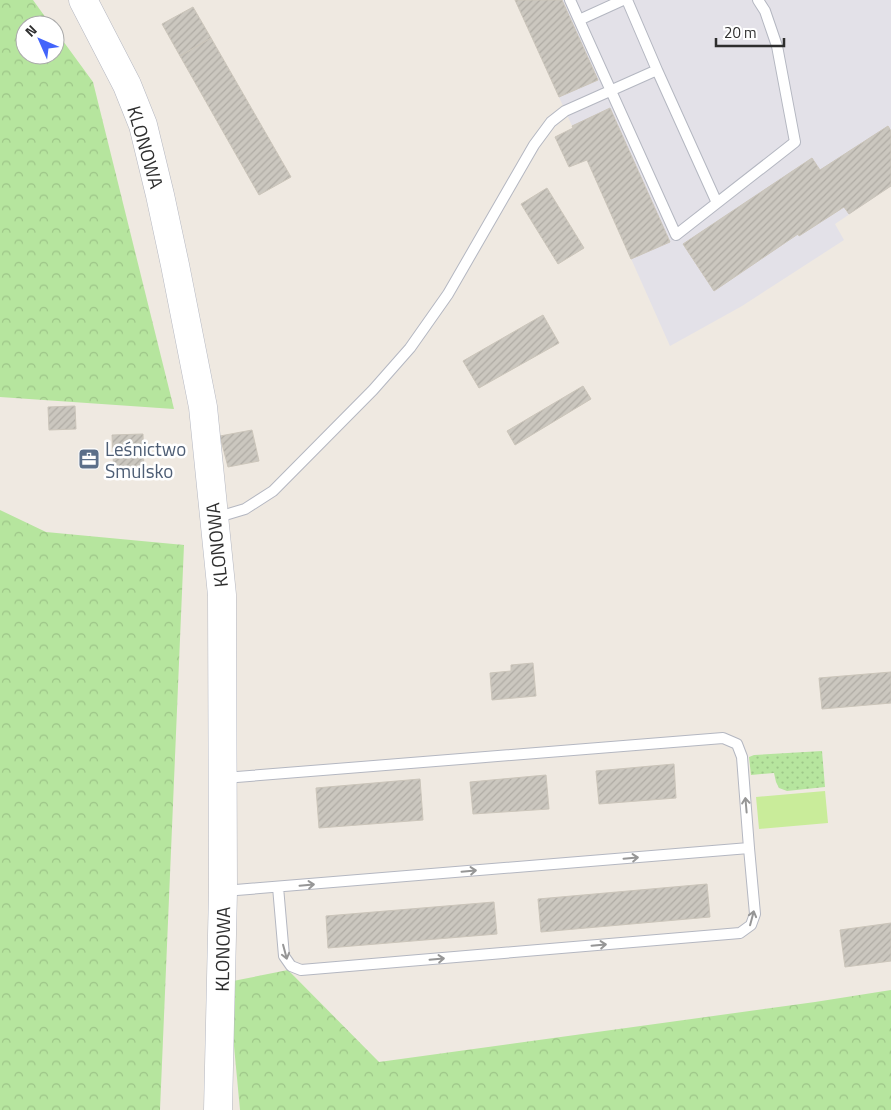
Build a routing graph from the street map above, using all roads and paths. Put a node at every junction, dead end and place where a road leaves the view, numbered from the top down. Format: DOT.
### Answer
graph roads {
  1 [pos="83,0"];
  2 [pos="570,0"];
  3 [pos="623,0"];
  4 [pos="627,0"];
  5 [pos="758,0"];
  6 [pos="579,20"];
  7 [pos="657,70"];
  8 [pos="611,91"];
  9 [pos="717,203"];
  10 [pos="214,518"];
  11 [pos="223,778"];
  12 [pos="749,848"];
  13 [pos="278,887"];
  14 [pos="223,891"];
  15 [pos="218,1110"];
  1 -- 10 [label="street, KLONOWA"];
  2 -- 6 [label="lane"];
  3 -- 6 [label="lane"];
  4 -- 7 [label="lane"];
  5 -- 9 [label="lane"];
  6 -- 8 [label="lane"];
  7 -- 8 [label="lane"];
  7 -- 9 [label="lane"];
  8 -- 9 [label="lane"];
  8 -- 10 [label="lane"];
  10 -- 11 [label="street, KLONOWA"];
  12 -- 11 [label="lane, one-way"];
  11 -- 14 [label="street, KLONOWA"];
  13 -- 12 [label="lane, one-way"];
  13 -- 12 [label="lane, one-way"];
  13 -- 14 [label="lane"];
  14 -- 15 [label="street, KLONOWA"];
}
